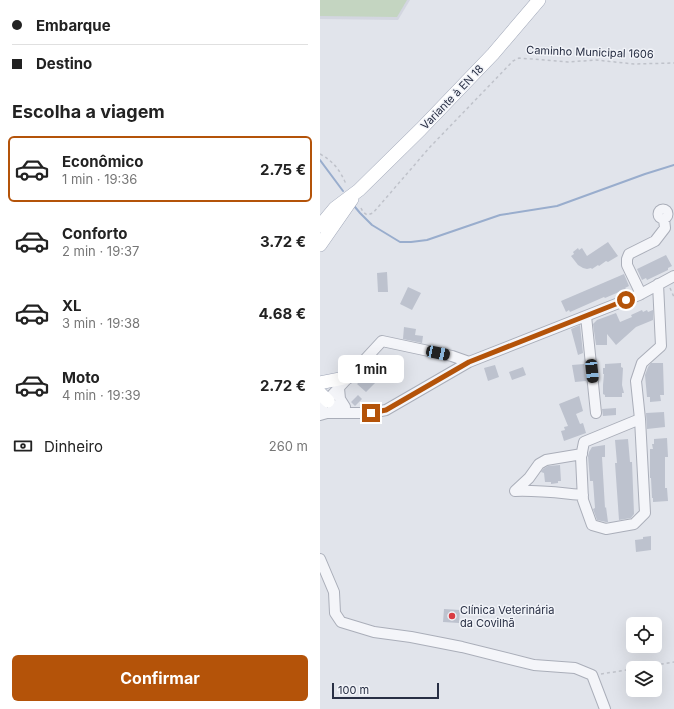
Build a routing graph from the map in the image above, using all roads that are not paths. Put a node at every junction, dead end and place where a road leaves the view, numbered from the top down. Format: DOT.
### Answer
graph roads {
  1 [pos="539,0"];
  2 [pos="359,190"];
  3 [pos="664,219"];
  4 [pos="320,226"];
  5 [pos="320,245"];
  6 [pos="674,276"];
  7 [pos="658,284"];
  8 [pos="640,294"];
  9 [pos="586,316"];
  10 [pos="469,362"];
  11 [pos="349,377"];
  12 [pos="320,383"];
  13 [pos="339,388"];
  14 [pos="322,400"];
  15 [pos="342,410"];
  16 [pos="596,413"];
  17 [pos="320,415"];
  18 [pos="640,419"];
  19 [pos="582,454"];
  20 [pos="583,495"];
  21 [pos="320,559"];
  22 [pos="605,709"];
  1 -- 2 [label="main road, Variante à EN 18"];
  2 -- 4 [label="main road, Variante à EN 18"];
  2 -- 5 [label="main road, Variante à EN 18"];
  3 -- 8 [label="street"];
  6 -- 7 [label="street"];
  7 -- 8 [label="street"];
  7 -- 18 [label="street"];
  8 -- 9 [label="street"];
  9 -- 10 [label="street"];
  9 -- 16 [label="street"];
  10 -- 11 [label="street"];
  10 -- 15 [label="street"];
  11 -- 12 [label="main road"];
  11 -- 13 [label="street"];
  13 -- 14 [label="street"];
  13 -- 15 [label="street"];
  14 -- 15 [label="street"];
  15 -- 17 [label="street"];
  18 -- 19 [label="street"];
  18 -- 20 [label="street"];
  19 -- 20 [label="street"];
  19 -- 20 [label="street"];
  21 -- 22 [label="street"];
}
